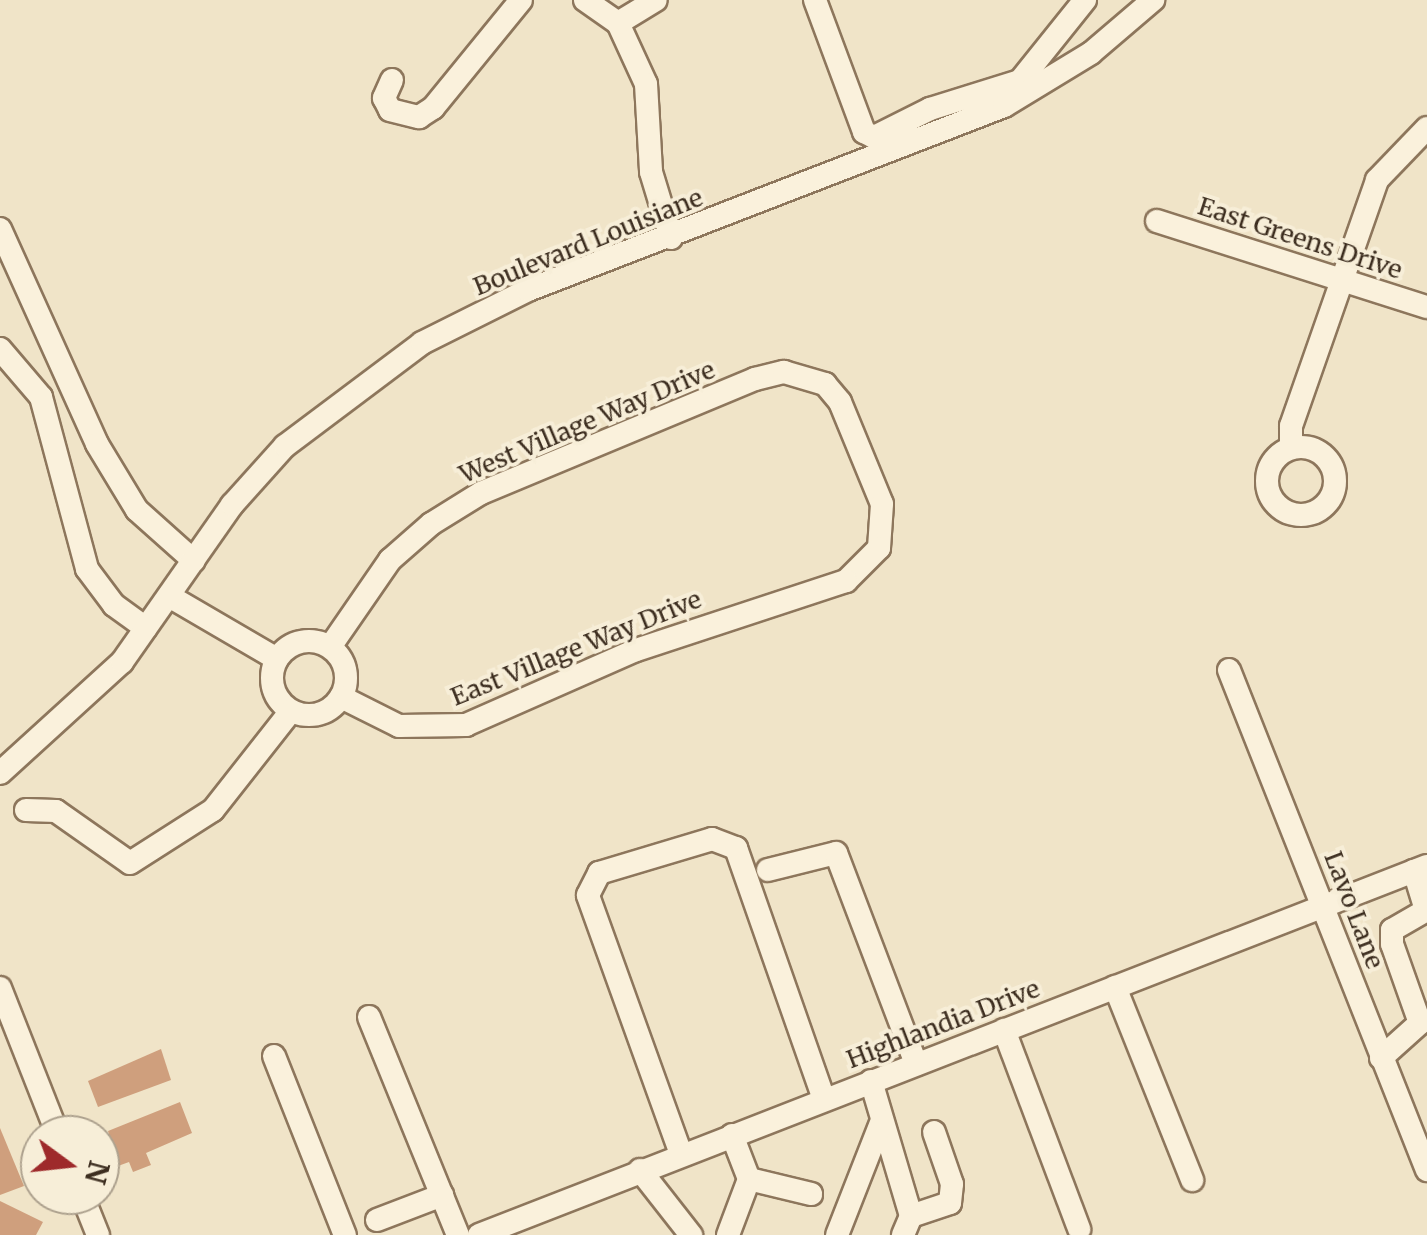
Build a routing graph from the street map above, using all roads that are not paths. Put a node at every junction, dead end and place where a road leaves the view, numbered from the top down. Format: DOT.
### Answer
graph roads {
  1 [pos="520,0"];
  2 [pos="586,0"];
  3 [pos="656,0"];
  4 [pos="815,0"];
  5 [pos="1085,0"];
  6 [pos="1153,0"];
  7 [pos="618,24"];
  8 [pos="392,80"];
  9 [pos="1427,128"];
  10 [pos="1157,222"];
  11 [pos="0,229"];
  12 [pos="671,238"];
  13 [pos="1339,280"];
  14 [pos="1427,307"];
  15 [pos="0,349"];
  16 [pos="97,444"];
  17 [pos="1291,448"];
  18 [pos="60,457"];
  19 [pos="879,548"];
  20 [pos="194,561"];
  21 [pos="169,596"];
  22 [pos="146,628"];
  23 [pos="330,646"];
  24 [pos="277,660"];
  25 [pos="1229,670"];
  26 [pos="341,697"];
  27 [pos="291,711"];
  28 [pos="0,774"];
  29 [pos="26,810"];
  30 [pos="1420,869"];
  31 [pos="768,870"];
  32 [pos="1324,907"];
  33 [pos="1115,987"];
  34 [pos="0,988"];
  35 [pos="369,1017"];
  36 [pos="1004,1030"];
  37 [pos="274,1056"];
  38 [pos="1381,1058"];
  39 [pos="916,1064"];
  40 [pos="870,1081"];
  41 [pos="824,1099"];
  42 [pos="50,1115"];
  43 [pos="882,1120"];
  44 [pos="934,1132"];
  45 [pos="732,1135"];
  46 [pos="682,1154"];
  47 [pos="640,1170"];
  48 [pos="1427,1170"];
  49 [pos="748,1180"];
  50 [pos="1192,1180"];
  51 [pos="811,1194"];
  52 [pos="442,1195"];
  53 [pos="376,1220"];
  54 [pos="907,1226"];
  55 [pos="1079,1229"];
  56 [pos="341,1234"];
  57 [pos="485,1234"];
  58 [pos="458,1235"];
  59 [pos="690,1235"];
  60 [pos="728,1235"];
  61 [pos="837,1235"];
  1 -- 8 [label="street"];
  2 -- 7 [label="street"];
  3 -- 7 [label="street"];
  4 -- 5 [label="street"];
  6 -- 12 [label="street, Boulevard Louisiane"];
  7 -- 12 [label="street"];
  9 -- 13 [label="street"];
  10 -- 13 [label="street, East Greens Drive"];
  11 -- 16 [label="street"];
  12 -- 20 [label="street, Boulevard Louisiane"];
  13 -- 14 [label="street, East Greens Drive"];
  13 -- 17 [label="street"];
  15 -- 18 [label="street"];
  16 -- 18 [label="street"];
  16 -- 20 [label="street"];
  18 -- 22 [label="street"];
  19 -- 23 [label="street, West Village Way Drive"];
  19 -- 26 [label="street, East Village Way Drive"];
  20 -- 21 [label="street, Boulevard Louisiane"];
  21 -- 22 [label="street, Boulevard Louisiane"];
  21 -- 24 [label="street"];
  22 -- 28 [label="street, Boulevard Louisiane"];
  23 -- 24 [label="street"];
  23 -- 26 [label="street"];
  24 -- 27 [label="street"];
  25 -- 32 [label="street, Lavo Lane"];
  26 -- 27 [label="street"];
  27 -- 29 [label="street"];
  30 -- 32 [label="street, Highlandia Drive"];
  30 -- 38 [label="street"];
  31 -- 39 [label="street"];
  32 -- 33 [label="street, Highlandia Drive"];
  32 -- 38 [label="street, Lavo Lane"];
  33 -- 36 [label="street, Highlandia Drive"];
  33 -- 50 [label="street"];
  34 -- 42 [label="street"];
  35 -- 52 [label="street"];
  36 -- 39 [label="street, Highlandia Drive"];
  36 -- 55 [label="street"];
  37 -- 56 [label="street"];
  38 -- 48 [label="street, Lavo Lane"];
  39 -- 40 [label="street, Highlandia Drive"];
  40 -- 41 [label="street, Highlandia Drive"];
  40 -- 43 [label="street"];
  41 -- 45 [label="street, Highlandia Drive"];
  41 -- 46 [label="street"];
  43 -- 54 [label="street"];
  43 -- 61 [label="street"];
  44 -- 54 [label="street"];
  45 -- 46 [label="street, Highlandia Drive"];
  45 -- 49 [label="street"];
  46 -- 47 [label="street, Highlandia Drive"];
  47 -- 57 [label="street, Highlandia Drive"];
  47 -- 59 [label="street"];
  49 -- 51 [label="street"];
  49 -- 60 [label="street"];
  52 -- 53 [label="street"];
  52 -- 58 [label="street"];
}
